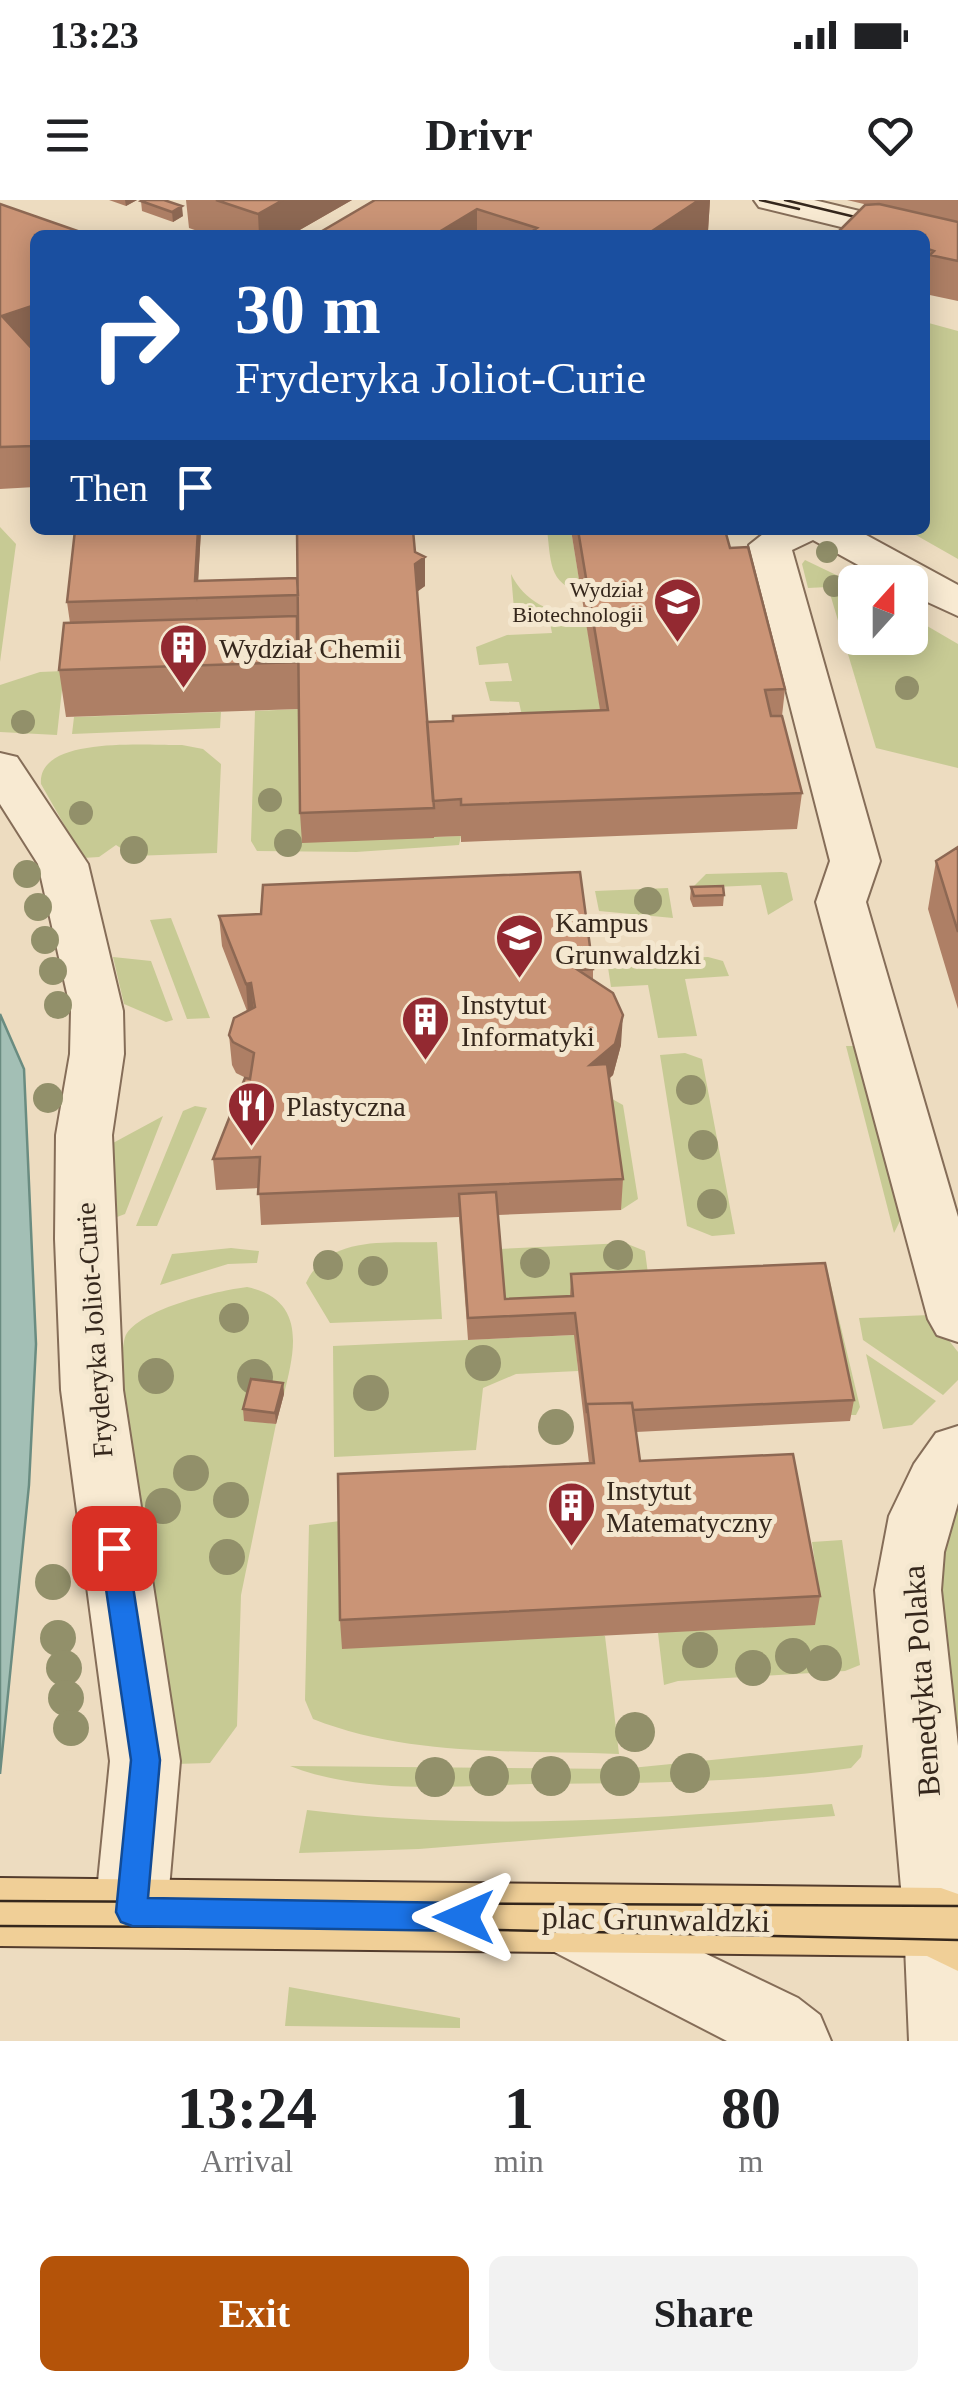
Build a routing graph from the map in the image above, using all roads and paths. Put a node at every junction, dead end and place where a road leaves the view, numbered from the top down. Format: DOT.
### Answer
graph roads {
  1 [pos="770,200"];
  2 [pos="829,226"];
  3 [pos="866,230"];
  4 [pos="930,238"];
  5 [pos="958,244"];
  6 [pos="791,535"];
  7 [pos="835,535"];
  8 [pos="958,604"];
  9 [pos="0,767"];
  10 [pos="958,1319"];
  11 [pos="942,1475"];
  12 [pos="0,1912"];
  13 [pos="132,1912"];
  14 [pos="560,1918"];
  15 [pos="954,1922"];
  16 [pos="793,2041"];
  17 [pos="947,2041"];
  1 -- 2 [label="street"];
  2 -- 3 [label="street"];
  4 -- 5 [label="street"];
  6 -- 10 [label="street"];
  7 -- 8 [label="street"];
  9 -- 13 [label="street, Fryderyka Joliot-Curie"];
  11 -- 15 [label="street, Benedykta Polaka"];
  12 -- 13 [label="main road, plac Grunwaldzki"];
  13 -- 14 [label="main road, plac Grunwaldzki"];
  14 -- 15 [label="main road, plac Grunwaldzki"];
  14 -- 16 [label="street"];
  15 -- 17 [label="street, Benedykta Polaka"];
}
